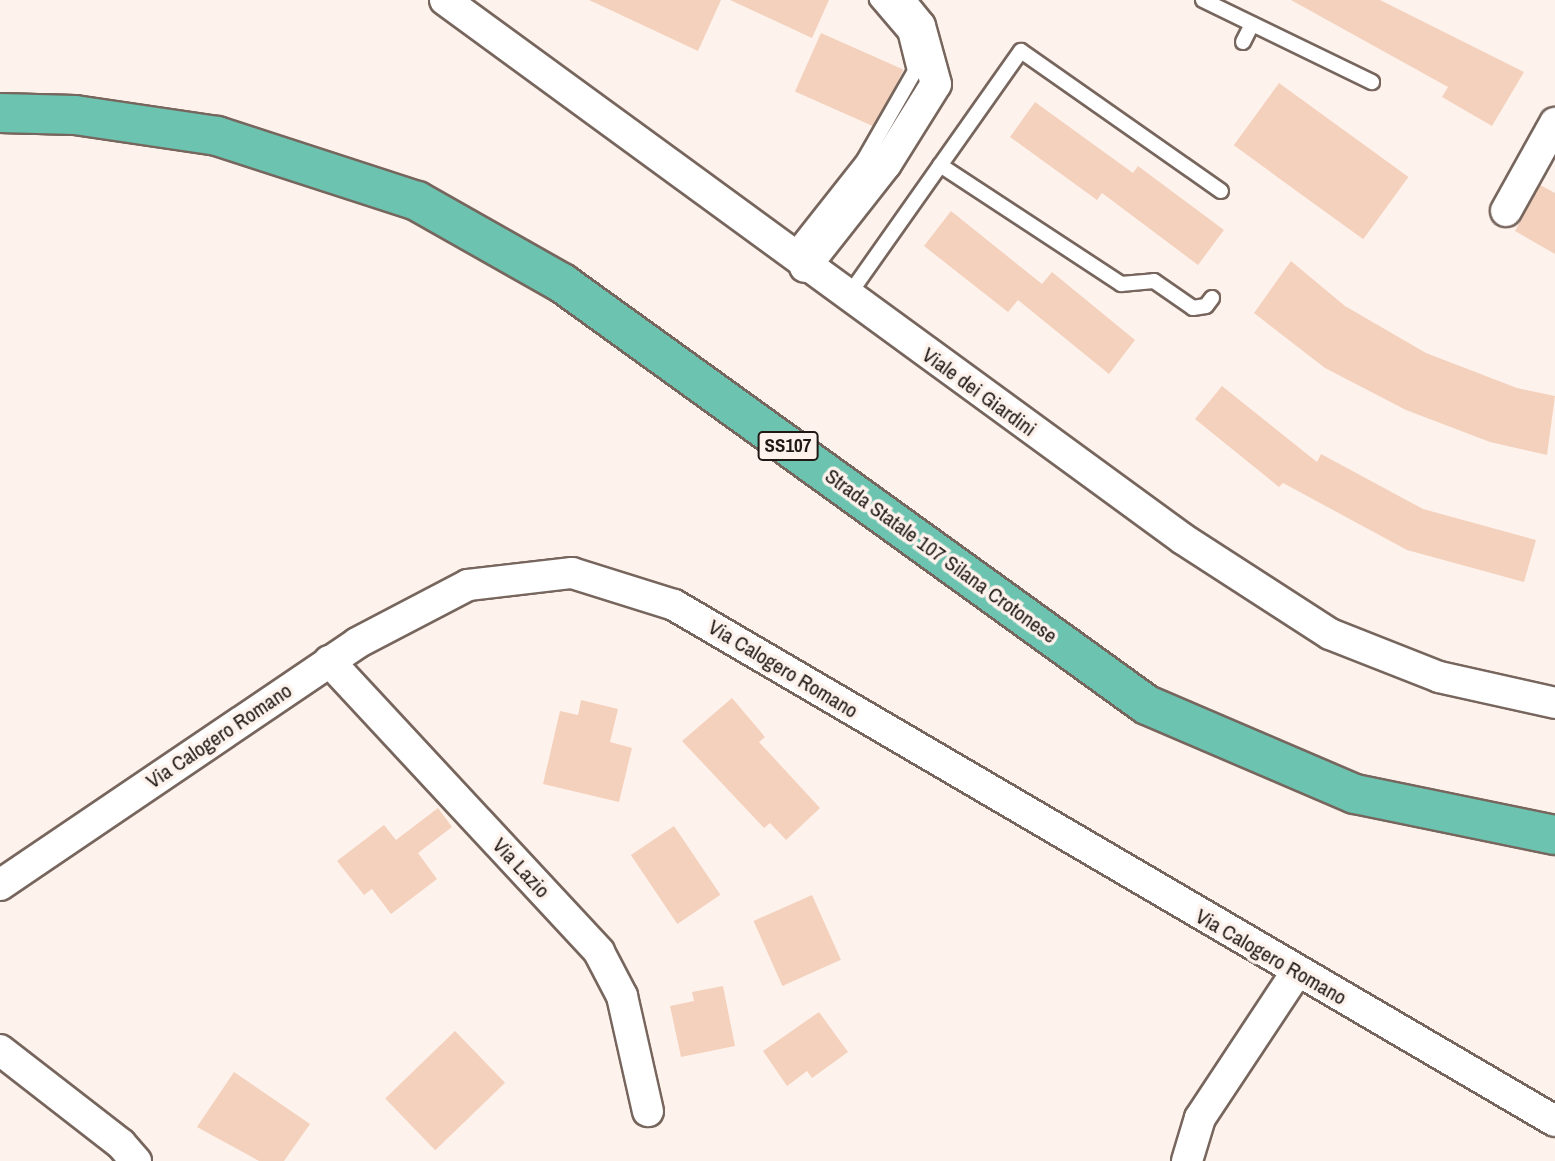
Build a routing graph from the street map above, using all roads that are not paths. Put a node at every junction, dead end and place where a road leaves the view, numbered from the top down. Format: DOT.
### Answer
graph roads {
  1 [pos="445,0"];
  2 [pos="877,0"];
  3 [pos="900,0"];
  4 [pos="1203,0"];
  5 [pos="1252,24"];
  6 [pos="1243,42"];
  7 [pos="1372,82"];
  8 [pos="0,113"];
  9 [pos="1555,123"];
  10 [pos="940,165"];
  11 [pos="1221,191"];
  12 [pos="1506,211"];
  13 [pos="797,261"];
  14 [pos="847,297"];
  15 [pos="1212,298"];
  16 [pos="329,661"];
  17 [pos="1555,703"];
  18 [pos="1555,835"];
  19 [pos="0,885"];
  20 [pos="1296,972"];
  21 [pos="0,1050"];
  22 [pos="648,1111"];
  23 [pos="1555,1121"];
  24 [pos="136,1161"];
  25 [pos="1187,1161"];
  1 -- 13 [label="street, Viale dei Giardini"];
  2 -- 13 [label="lane"];
  3 -- 13 [label="street"];
  4 -- 5 [label="lane"];
  5 -- 6 [label="lane"];
  5 -- 7 [label="lane"];
  8 -- 18 [label="highway, Strada Statale 107 Silana Crotonese / SS107"];
  9 -- 12 [label="street"];
  10 -- 11 [label="lane"];
  10 -- 14 [label="lane"];
  10 -- 15 [label="lane"];
  13 -- 14 [label="street, Viale dei Giardini"];
  14 -- 17 [label="street, Viale dei Giardini"];
  16 -- 19 [label="street, Via Calogero Romano"];
  16 -- 20 [label="street, Via Calogero Romano"];
  16 -- 22 [label="street, Via Lazio"];
  20 -- 23 [label="street, Via Calogero Romano"];
  20 -- 25 [label="street"];
  21 -- 24 [label="street"];
}
